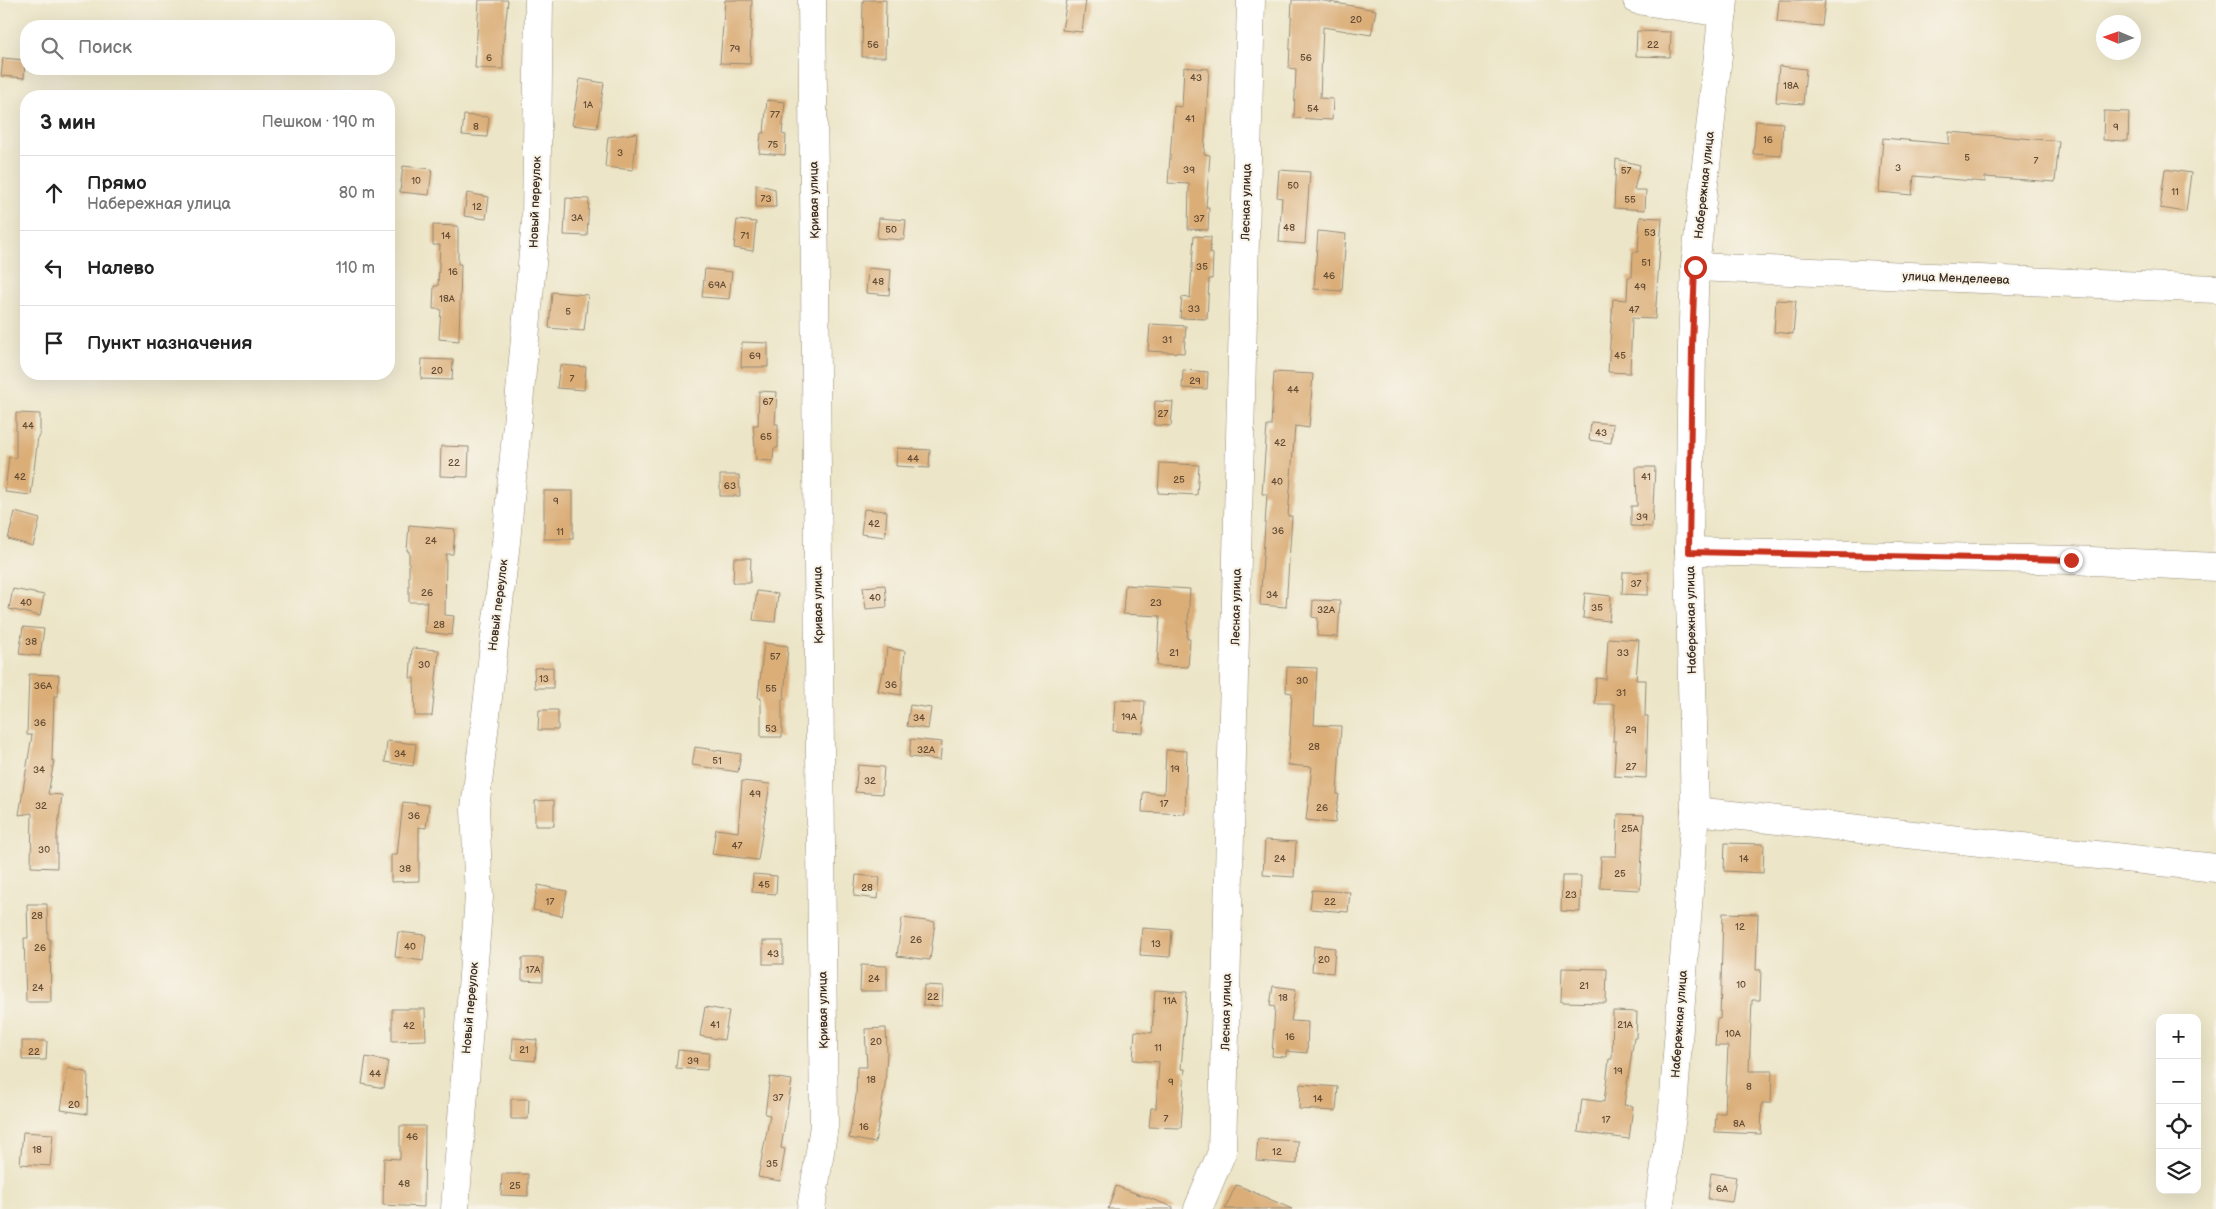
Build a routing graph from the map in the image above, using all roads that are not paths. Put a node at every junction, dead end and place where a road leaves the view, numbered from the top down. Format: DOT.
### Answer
graph roads {
  1 [pos="539,0"];
  2 [pos="812,0"];
  3 [pos="1251,0"];
  4 [pos="1637,0"];
  5 [pos="1723,6"];
  6 [pos="1695,267"];
  7 [pos="2216,289"];
  8 [pos="1689,552"];
  9 [pos="2216,567"];
  10 [pos="1695,811"];
  11 [pos="2216,868"];
  12 [pos="455,1209"];
  13 [pos="811,1209"];
  14 [pos="1198,1209"];
  15 [pos="1659,1209"];
  1 -- 12 [label="street, Новый переулок"];
  2 -- 13 [label="street, Кривая улица"];
  3 -- 14 [label="street, Лесная улица"];
  4 -- 5 [label="street"];
  5 -- 6 [label="street, Набережная улица"];
  6 -- 7 [label="street, улица Менделеева"];
  6 -- 8 [label="street, Набережная улица"];
  8 -- 9 [label="street"];
  8 -- 10 [label="street, Набережная улица"];
  10 -- 11 [label="street"];
  10 -- 15 [label="street, Набережная улица"];
}
